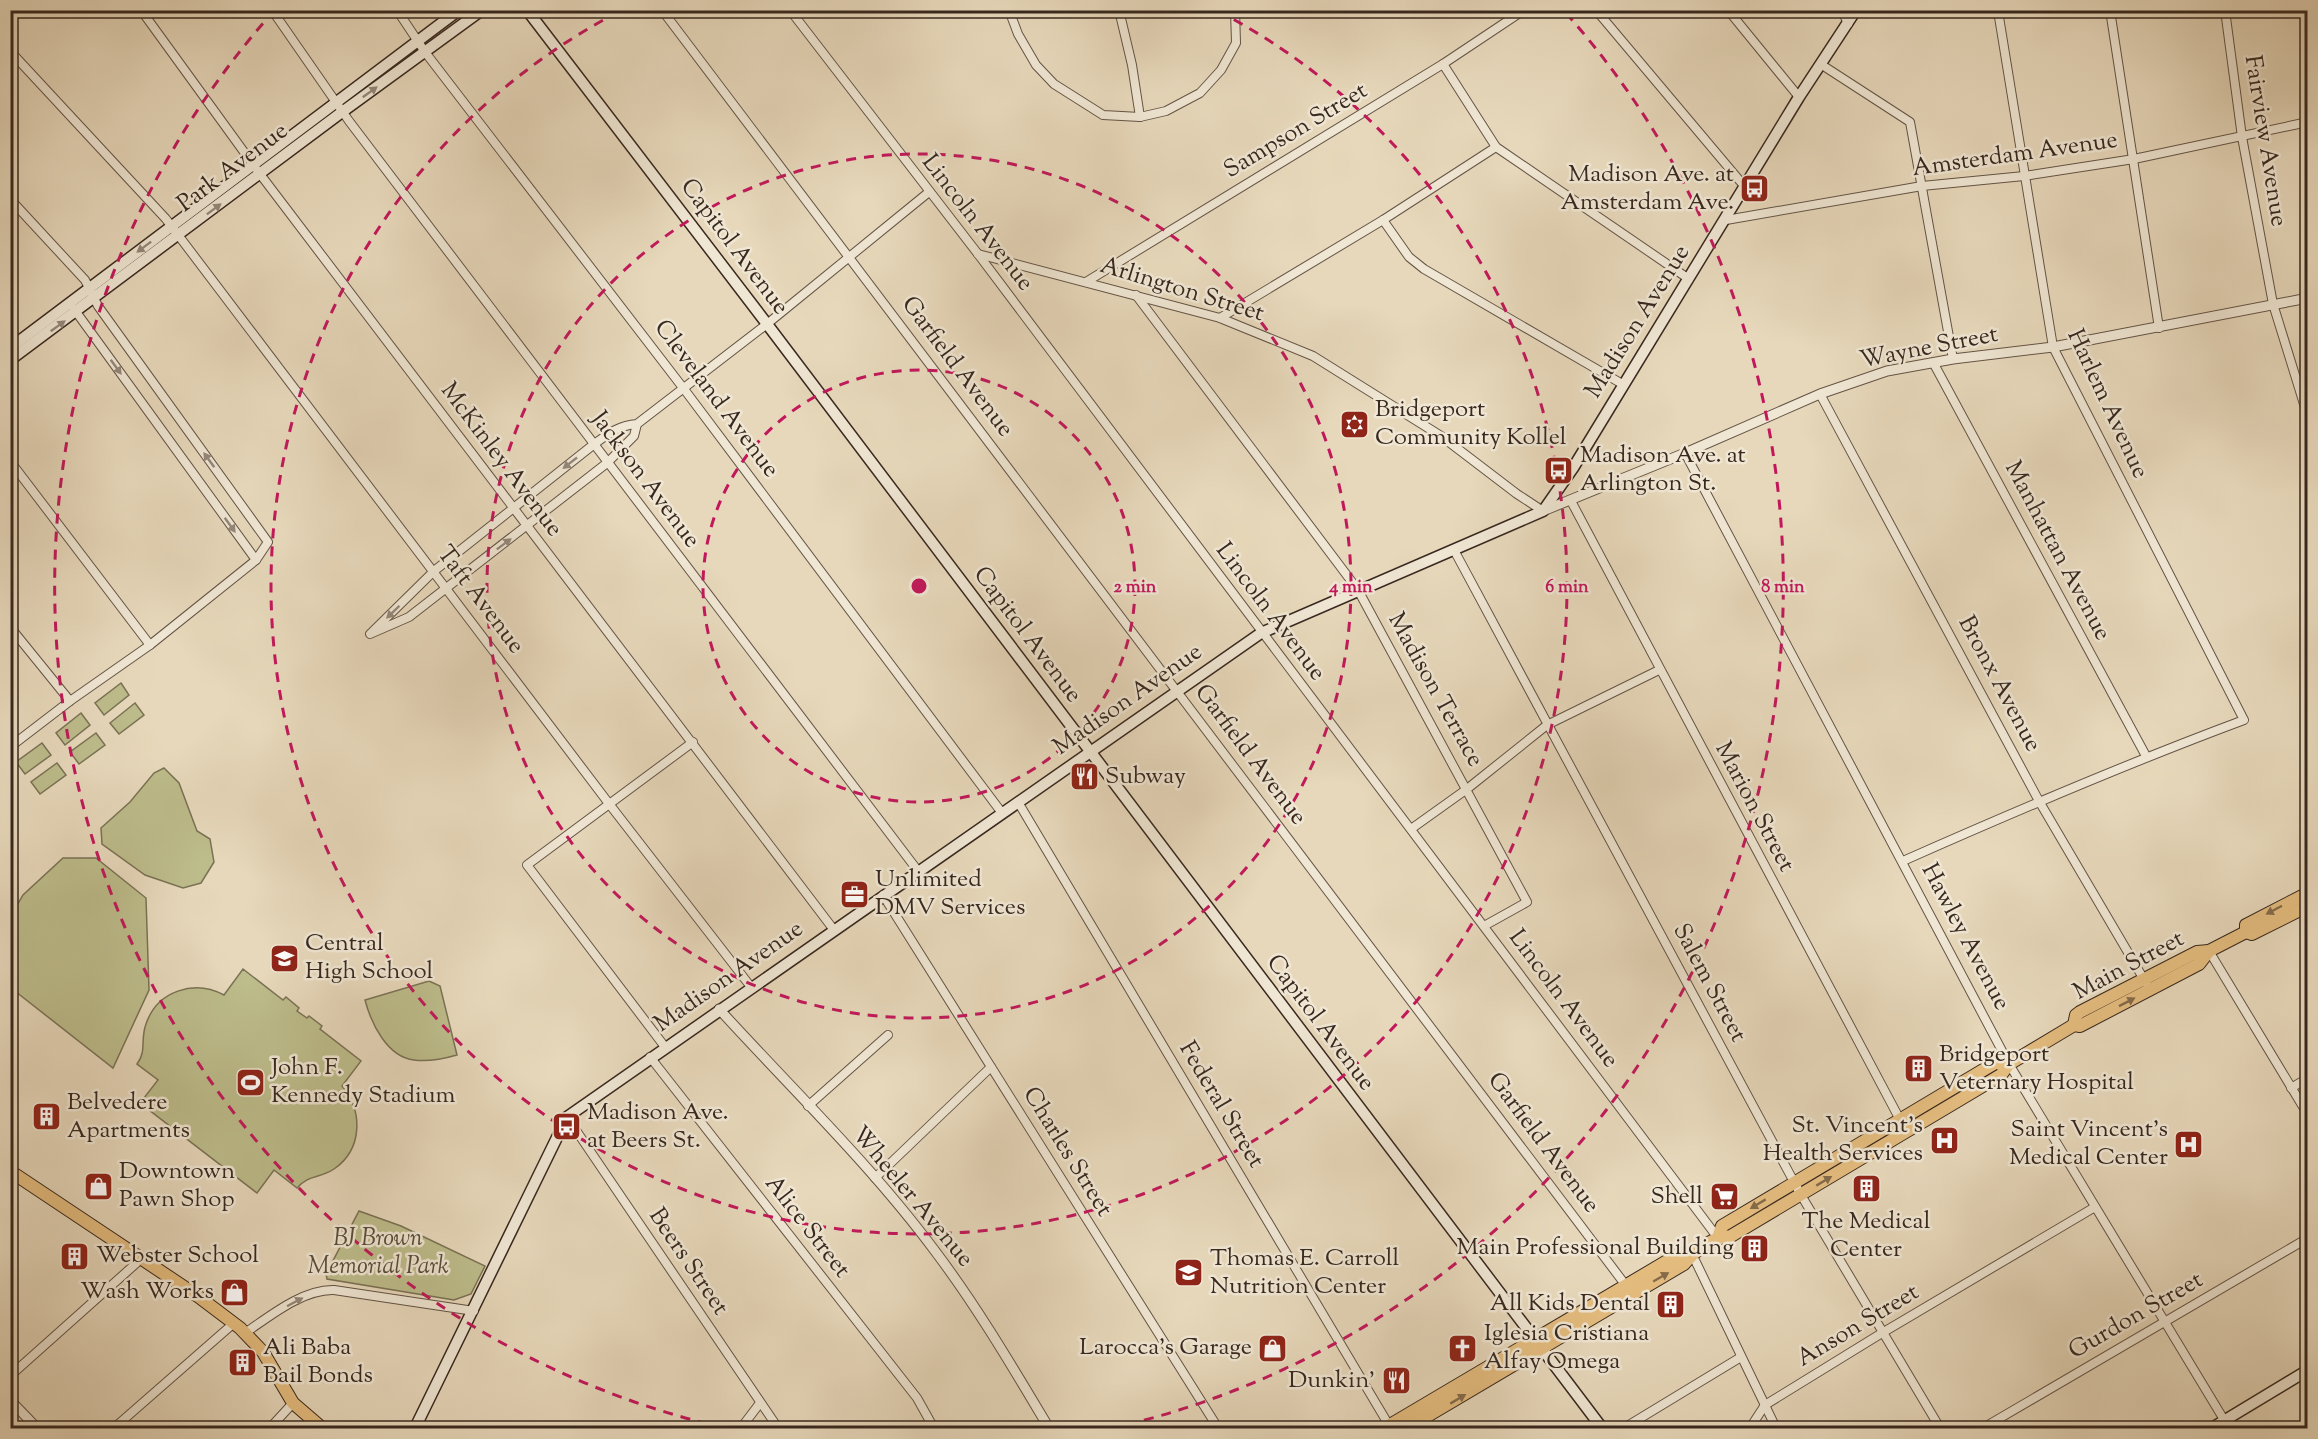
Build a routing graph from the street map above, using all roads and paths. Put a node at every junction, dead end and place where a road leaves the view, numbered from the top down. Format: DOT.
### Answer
graph roads {
  1 [pos="141,10"];
  2 [pos="272,10"];
  3 [pos="397,10"];
  4 [pos="459,10"];
  5 [pos="482,10"];
  6 [pos="526,10"];
  7 [pos="662,10"];
  8 [pos="790,10"];
  9 [pos="1009,10"];
  10 [pos="1119,10"];
  11 [pos="1235,10"];
  12 [pos="1524,10"];
  13 [pos="1596,10"];
  14 [pos="1728,10"];
  15 [pos="1842,10"];
  16 [pos="1856,10"];
  17 [pos="1993,10"];
  18 [pos="2110,10"];
  19 [pos="2225,10"];
  20 [pos="1848,24"];
  21 [pos="418,41"];
  22 [pos="10,51"];
  23 [pos="425,52"];
  24 [pos="1443,63"];
  25 [pos="1822,65"];
  26 [pos="1799,97"];
  27 [pos="339,107"];
  28 [pos="1140,117"];
  29 [pos="2307,122"];
  30 [pos="2242,137"];
  31 [pos="1496,147"];
  32 [pos="2134,159"];
  33 [pos="257,169"];
  34 [pos="2024,176"];
  35 [pos="1922,186"];
  36 [pos="1745,187"];
  37 [pos="929,192"];
  38 [pos="10,199"];
  39 [pos="1726,219"];
  40 [pos="1383,220"];
  41 [pos="176,231"];
  42 [pos="978,254"];
  43 [pos="849,257"];
  44 [pos="1689,279"];
  45 [pos="1086,282"];
  46 [pos="92,293"];
  47 [pos="1136,295"];
  48 [pos="2307,298"];
  49 [pos="69,303"];
  50 [pos="2273,304"];
  51 [pos="76,312"];
  52 [pos="1220,318"];
  53 [pos="766,324"];
  54 [pos="2159,328"];
  55 [pos="2053,348"];
  56 [pos="12,354"];
  57 [pos="1953,359"];
  58 [pos="1934,364"];
  59 [pos="1624,385"];
  60 [pos="684,388"];
  61 [pos="1820,394"];
  62 [pos="2307,417"];
  63 [pos="637,423"];
  64 [pos="593,445"];
  65 [pos="1685,453"];
  66 [pos="10,460"];
  67 [pos="608,463"];
  68 [pos="1571,501"];
  69 [pos="513,508"];
  70 [pos="1543,511"];
  71 [pos="527,526"];
  72 [pos="1454,550"];
  73 [pos="256,560"];
  74 [pos="434,572"];
  75 [pos="446,588"];
  76 [pos="1358,590"];
  77 [pos="10,627"];
  78 [pos="1261,633"];
  79 [pos="150,645"];
  80 [pos="1659,670"];
  81 [pos="1177,691"];
  82 [pos="70,701"];
  83 [pos="1547,725"];
  84 [pos="693,742"];
  85 [pos="10,747"];
  86 [pos="1090,752"];
  87 [pos="2146,756"];
  88 [pos="1467,789"];
  89 [pos="2039,801"];
  90 [pos="1018,802"];
  91 [pos="610,805"];
  92 [pos="1002,813"];
  93 [pos="1411,829"];
  94 [pos="1903,861"];
  95 [pos="918,871"];
  96 [pos="2307,892"];
  97 [pos="884,895"];
  98 [pos="2307,906"];
  99 [pos="1484,926"];
  100 [pos="834,930"];
  101 [pos="2246,932"];
  102 [pos="2209,951"];
  103 [pos="2147,984"];
  104 [pos="751,987"];
  105 [pos="719,1009"];
  106 [pos="888,1035"];
  107 [pos="664,1047"];
  108 [pos="650,1058"];
  109 [pos="2009,1064"];
  110 [pos="991,1068"];
  111 [pos="2307,1078"];
  112 [pos="2291,1088"];
  113 [pos="808,1106"];
  114 [pos="2307,1115"];
  115 [pos="567,1117"];
  116 [pos="1903,1125"];
  117 [pos="10,1171"];
  118 [pos="875,1178"];
  119 [pos="1794,1183"];
  120 [pos="1801,1195"];
  121 [pos="2096,1207"];
  122 [pos="1718,1238"];
  123 [pos="2307,1238"];
  124 [pos="1692,1254"];
  125 [pos="141,1259"];
  126 [pos="1629,1289"];
  127 [pos="474,1311"];
  128 [pos="2165,1322"];
  129 [pos="234,1323"];
  130 [pos="245,1333"];
  131 [pos="1882,1333"];
  132 [pos="1537,1345"];
  133 [pos="1741,1357"];
  134 [pos="2307,1370"];
  135 [pos="10,1376"];
  136 [pos="10,1400"];
  137 [pos="293,1403"];
  138 [pos="760,1403"];
  139 [pos="1765,1405"];
  140 [pos="2227,1425"];
  141 [pos="37,1428"];
  142 [pos="114,1428"];
  143 [pos="270,1428"];
  144 [pos="322,1428"];
  145 [pos="415,1428"];
  146 [pos="741,1428"];
  147 [pos="778,1428"];
  148 [pos="922,1428"];
  149 [pos="1049,1428"];
  150 [pos="1218,1428"];
  151 [pos="1388,1428"];
  152 [pos="1407,1428"];
  153 [pos="1602,1428"];
  154 [pos="1624,1428"];
  155 [pos="1750,1428"];
  156 [pos="1776,1428"];
  157 [pos="1940,1428"];
  158 [pos="1983,1428"];
  159 [pos="2212,1428"];
  1 -- 33 [label="street, McKinley Avenue"];
  2 -- 27 [label="street, Jackson Avenue"];
  3 -- 21 [label="street, Cleveland Avenue"];
  4 -- 21 [label="main road, Park Avenue"];
  5 -- 23 [label="main road, Park Avenue"];
  6 -- 53 [label="main road, Capitol Avenue"];
  7 -- 43 [label="street, Garfield Avenue"];
  8 -- 37 [label="street, Lincoln Avenue"];
  9 -- 28 [label="street"];
  10 -- 28 [label="street"];
  11 -- 28 [label="street"];
  12 -- 24 [label="street, Sampson Street"];
  13 -- 36 [label="street"];
  14 -- 26 [label="street"];
  15 -- 20 [label="street"];
  16 -- 20 [label="main road, Madison Avenue"];
  17 -- 34 [label="street, Harlem Avenue"];
  18 -- 32 [label="street"];
  19 -- 30 [label="street, Fairview Avenue"];
  20 -- 25 [label="main road, Madison Avenue"];
  21 -- 23 [label="street, Cleveland Avenue"];
  21 -- 27 [label="main road, Park Avenue"];
  22 -- 41 [label="street, Taft Avenue"];
  27 -- 23 [label="main road, Park Avenue, one-way"];
  23 -- 60 [label="street, Cleveland Avenue"];
  24 -- 31 [label="street"];
  24 -- 45 [label="street, Sampson Street"];
  25 -- 26 [label="main road, Madison Avenue"];
  25 -- 35 [label="street"];
  26 -- 36 [label="main road, Madison Avenue"];
  27 -- 33 [label="main road, Park Avenue"];
  27 -- 64 [label="street, Jackson Avenue"];
  29 -- 30 [label="street, Amsterdam Avenue"];
  30 -- 32 [label="street, Amsterdam Avenue"];
  30 -- 50 [label="street, Fairview Avenue"];
  31 -- 40 [label="street"];
  31 -- 44 [label="street"];
  32 -- 34 [label="street, Amsterdam Avenue"];
  32 -- 54 [label="street"];
  33 -- 41 [label="main road, Park Avenue"];
  33 -- 69 [label="street, McKinley Avenue"];
  34 -- 35 [label="street, Amsterdam Avenue"];
  34 -- 55 [label="street, Harlem Avenue"];
  35 -- 39 [label="street, Amsterdam Avenue"];
  35 -- 57 [label="street"];
  36 -- 39 [label="main road, Madison Avenue"];
  37 -- 42 [label="street, Lincoln Avenue"];
  37 -- 43 [label="street"];
  38 -- 46 [label="street"];
  39 -- 44 [label="main road, Madison Avenue"];
  40 -- 52 [label="street"];
  40 -- 59 [label="street"];
  41 -- 46 [label="main road, Park Avenue"];
  41 -- 74 [label="street, Taft Avenue"];
  42 -- 45 [label="street, Arlington Street"];
  42 -- 78 [label="street, Lincoln Avenue"];
  43 -- 53 [label="street"];
  43 -- 81 [label="street, Garfield Avenue"];
  44 -- 59 [label="main road, Madison Avenue"];
  45 -- 47 [label="street, Arlington Street"];
  46 -- 49 [label="main road, Park Avenue"];
  46 -- 51 [label="main road, Park Avenue"];
  73 -- 46 [label="street, one-way"];
  47 -- 52 [label="street, Arlington Street"];
  47 -- 76 [label="street, Madison Terrace"];
  48 -- 50 [label="street, Wayne Street"];
  49 -- 51 [label="street"];
  49 -- 56 [label="main road, Park Avenue"];
  50 -- 54 [label="street, Wayne Street"];
  50 -- 62 [label="street, Fairview Avenue"];
  56 -- 51 [label="main road, Park Avenue, one-way"];
  51 -- 73 [label="street, one-way"];
  52 -- 70 [label="street, Arlington Street"];
  53 -- 60 [label="street"];
  53 -- 86 [label="main road, Capitol Avenue"];
  54 -- 55 [label="street, Wayne Street"];
  55 -- 57 [label="street, Wayne Street"];
  55 -- 87 [label="street, Harlem Avenue"];
  57 -- 58 [label="street, Wayne Street"];
  58 -- 61 [label="street, Wayne Street"];
  58 -- 87 [label="street, Manhattan Avenue"];
  59 -- 70 [label="main road, Madison Avenue"];
  60 -- 63 [label="street"];
  60 -- 92 [label="street, Cleveland Avenue"];
  61 -- 65 [label="street, Wayne Street"];
  61 -- 89 [label="street, Bronx Avenue"];
  63 -- 64 [label="street"];
  63 -- 67 [label="street"];
  64 -- 67 [label="street, Jackson Avenue"];
  64 -- 69 [label="street, one-way"];
  65 -- 68 [label="street, Wayne Street"];
  65 -- 94 [label="street, Hawley Avenue"];
  66 -- 79 [label="street"];
  67 -- 71 [label="street"];
  67 -- 95 [label="street, Jackson Avenue"];
  68 -- 70 [label="street, Wayne Street"];
  68 -- 80 [label="street, Marion Street"];
  69 -- 71 [label="street, McKinley Avenue"];
  69 -- 74 [label="street"];
  70 -- 72 [label="main road, Madison Avenue"];
  75 -- 71 [label="street, one-way"];
  71 -- 84 [label="street, McKinley Avenue"];
  72 -- 76 [label="main road, Madison Avenue"];
  72 -- 83 [label="street, Salem Street"];
  73 -- 79 [label="street"];
  74 -- 75 [label="street, Taft Avenue"];
  74 -- 75 [label="street, one-way"];
  75 -- 91 [label="street, Taft Avenue"];
  76 -- 78 [label="main road, Madison Avenue"];
  76 -- 88 [label="street, Madison Terrace"];
  77 -- 82 [label="street"];
  78 -- 81 [label="main road, Madison Avenue"];
  78 -- 93 [label="street, Lincoln Avenue"];
  79 -- 82 [label="street"];
  80 -- 83 [label="street"];
  80 -- 116 [label="street, Marion Street"];
  81 -- 86 [label="main road, Madison Avenue"];
  81 -- 126 [label="street, Garfield Avenue"];
  82 -- 85 [label="street"];
  83 -- 88 [label="street"];
  83 -- 119 [label="street, Salem Street"];
  84 -- 91 [label="street"];
  84 -- 100 [label="street, McKinley Avenue"];
  86 -- 90 [label="main road, Madison Avenue"];
  86 -- 132 [label="main road, Capitol Avenue"];
  87 -- 89 [label="street"];
  88 -- 93 [label="street"];
  88 -- 99 [label="street, Madison Terrace"];
  89 -- 94 [label="street"];
  89 -- 103 [label="street, Bronx Avenue"];
  90 -- 92 [label="main road, Madison Avenue"];
  90 -- 151 [label="street, Federal Street"];
  91 -- 104 [label="street, Taft Avenue"];
  91 -- 107 [label="street"];
  92 -- 95 [label="main road, Madison Avenue"];
  93 -- 99 [label="street, Lincoln Avenue"];
  94 -- 109 [label="street, Hawley Avenue"];
  95 -- 97 [label="main road, Madison Avenue"];
  96 -- 101 [label="main road, Main Street, one-way"];
  97 -- 100 [label="main road, Madison Avenue"];
  97 -- 110 [label="street, Charles Street"];
  98 -- 101 [label="main road, Main Street"];
  99 -- 122 [label="street, Lincoln Avenue"];
  100 -- 104 [label="main road, Madison Avenue"];
  101 -- 102 [label="main road, Main Street"];
  102 -- 103 [label="main road, Main Street"];
  102 -- 112 [label="street"];
  103 -- 109 [label="main road, Main Street"];
  104 -- 105 [label="main road, Madison Avenue"];
  105 -- 107 [label="main road, Madison Avenue"];
  105 -- 113 [label="street, Wheeler Avenue"];
  106 -- 113 [label="street"];
  107 -- 108 [label="main road, Madison Avenue"];
  108 -- 115 [label="main road, Madison Avenue"];
  108 -- 148 [label="street, Alice Street"];
  109 -- 116 [label="main road, Main Street"];
  109 -- 121 [label="street, Hawley Avenue"];
  110 -- 118 [label="street"];
  110 -- 150 [label="street, Charles Street"];
  111 -- 112 [label="street"];
  112 -- 114 [label="street"];
  113 -- 118 [label="street, Wheeler Avenue"];
  115 -- 127 [label="main road, Madison Avenue"];
  115 -- 138 [label="street, Beers Street"];
  116 -- 119 [label="main road, Main Street"];
  120 -- 116 [label="main road, Main Street, one-way"];
  117 -- 125 [label="main road"];
  118 -- 149 [label="street, Wheeler Avenue"];
  119 -- 120 [label="street, Salem Street"];
  119 -- 122 [label="main road, Main Street, one-way"];
  120 -- 122 [label="main road, Main Street"];
  120 -- 131 [label="street, Salem Street"];
  121 -- 128 [label="street, Hawley Avenue"];
  121 -- 131 [label="street, Anson Street"];
  122 -- 124 [label="main road, Main Street"];
  123 -- 128 [label="street, Gurdon Street"];
  124 -- 126 [label="main road, Main Street"];
  124 -- 133 [label="street"];
  125 -- 129 [label="main road"];
  125 -- 135 [label="street"];
  126 -- 132 [label="main road, Main Street"];
  130 -- 127 [label="street, one-way"];
  127 -- 145 [label="main road, Madison Avenue"];
  128 -- 140 [label="street, Hawley Avenue"];
  128 -- 158 [label="street, Gurdon Street"];
  129 -- 130 [label="main road"];
  129 -- 142 [label="street"];
  130 -- 137 [label="main road"];
  131 -- 139 [label="street, Anson Street"];
  131 -- 157 [label="street, Salem Street"];
  132 -- 151 [label="main road, Main Street"];
  152 -- 132 [label="main road, Main Street, one-way"];
  132 -- 153 [label="main road, Capitol Avenue"];
  133 -- 139 [label="street"];
  133 -- 154 [label="street"];
  134 -- 140 [label="main road"];
  136 -- 141 [label="street"];
  137 -- 143 [label="street"];
  137 -- 144 [label="main road"];
  138 -- 146 [label="street"];
  138 -- 147 [label="street, Beers Street"];
  139 -- 155 [label="street"];
  139 -- 156 [label="street"];
  140 -- 159 [label="main road"];
}
